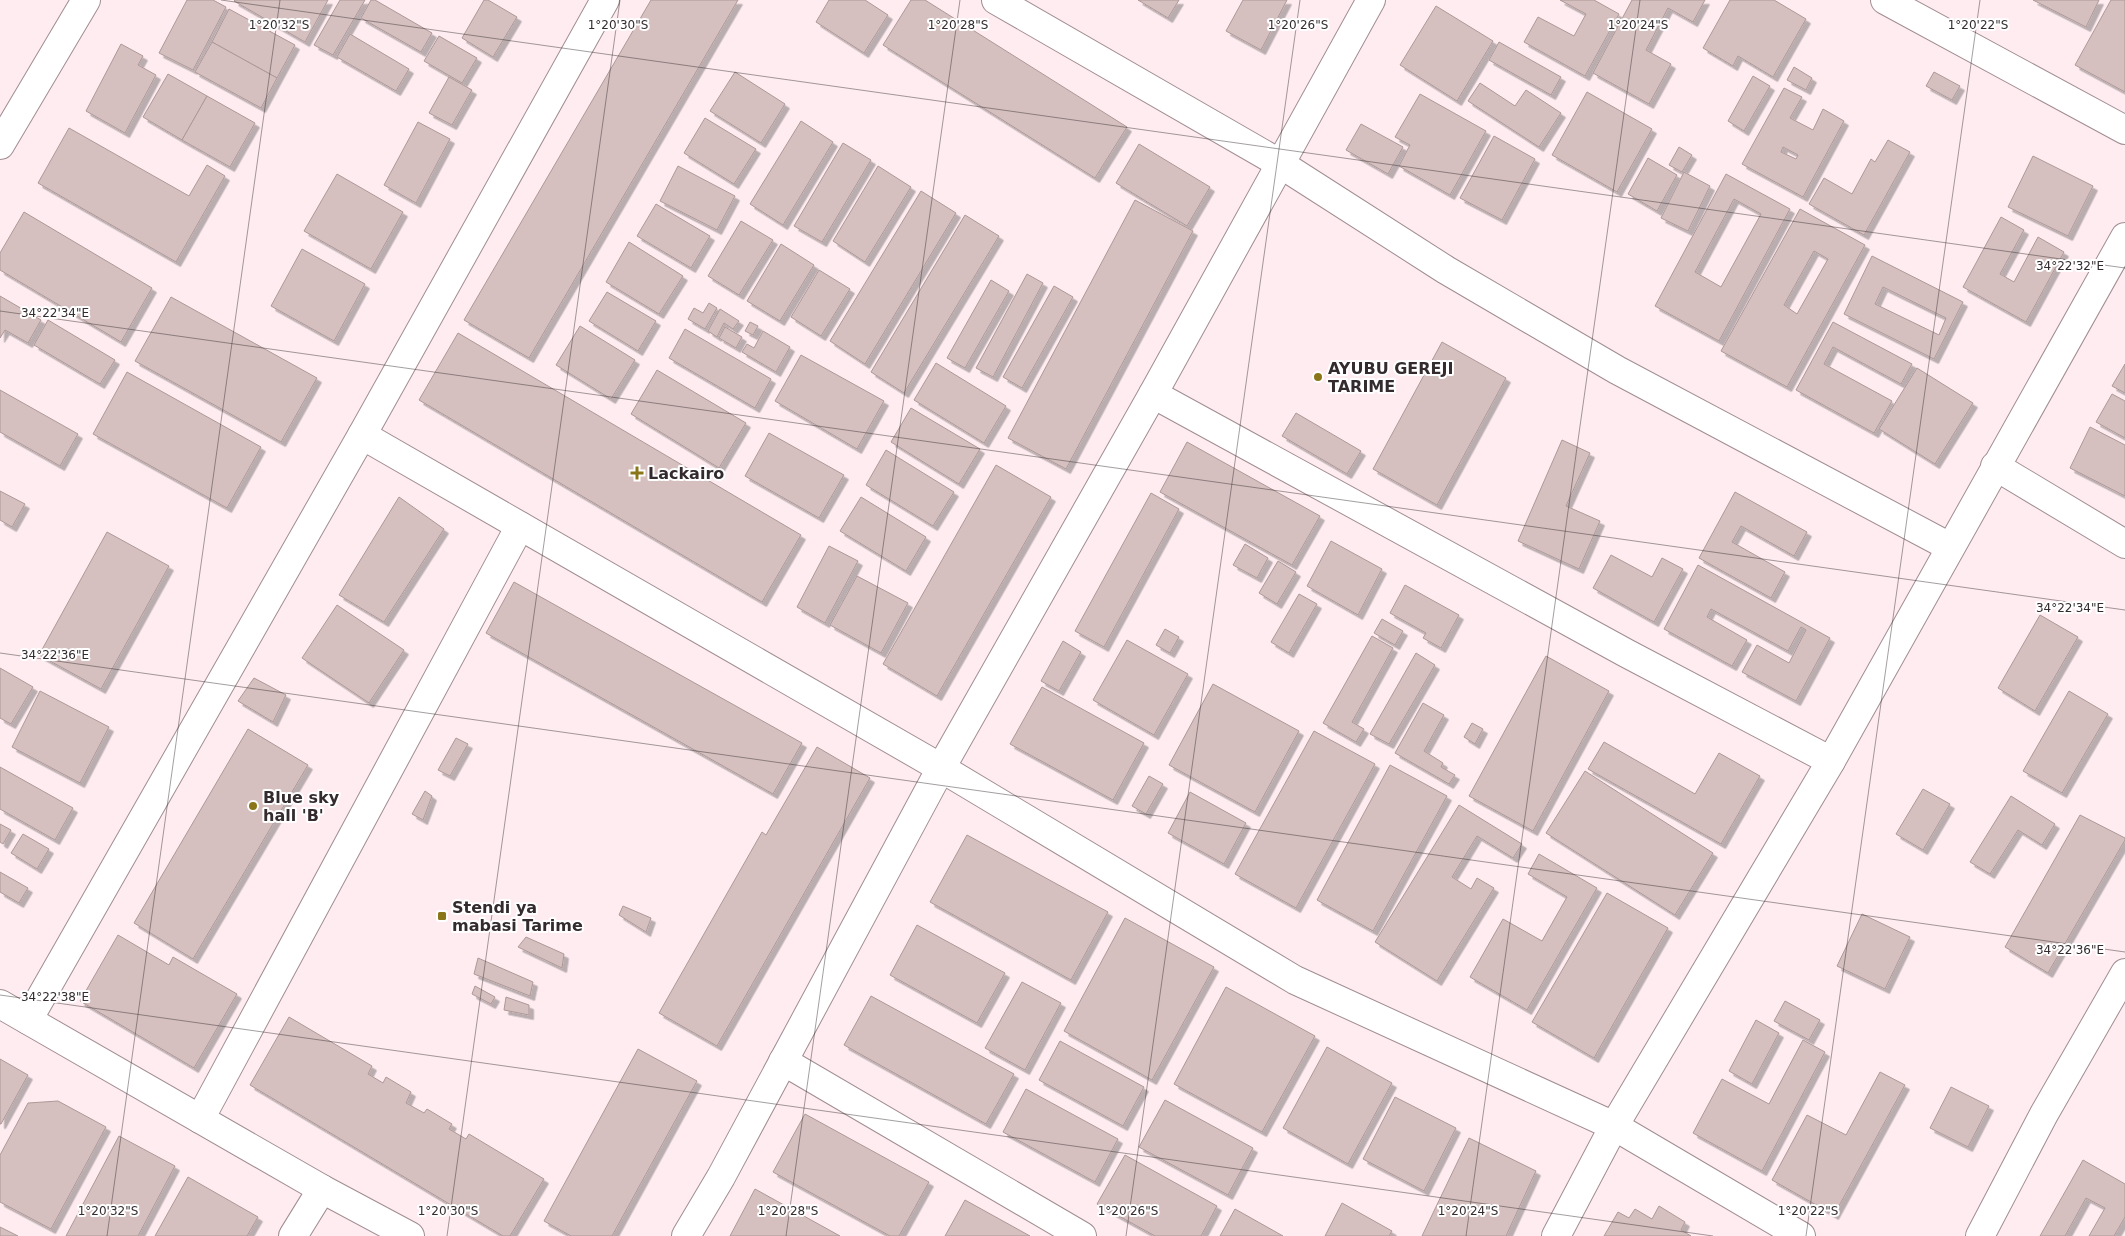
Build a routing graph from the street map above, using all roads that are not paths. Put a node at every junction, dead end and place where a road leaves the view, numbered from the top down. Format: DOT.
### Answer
graph roads {
  1 [pos="86,0"];
  2 [pos="605,0"];
  3 [pos="996,0"];
  4 [pos="1371,0"];
  5 [pos="1885,0"];
  6 [pos="2125,130"];
  7 [pos="0,145"];
  8 [pos="1279,163"];
  9 [pos="2125,236"];
  10 [pos="1153,394"];
  11 [pos="362,435"];
  12 [pos="1995,466"];
  13 [pos="520,526"];
  14 [pos="2125,544"];
  15 [pos="1950,547"];
  16 [pos="1832,761"];
  17 [pos="941,768"];
  18 [pos="2125,973"];
  19 [pos="0,1004"];
  20 [pos="28,1020"];
  21 [pos="783,1061"];
  22 [pos="200,1119"];
  23 [pos="1614,1126"];
  24 [pos="322,1189"];
  25 [pos="293,1236"];
  26 [pos="410,1236"];
  27 [pos="686,1236"];
  28 [pos="1082,1236"];
  29 [pos="1556,1236"];
  30 [pos="1801,1236"];
  31 [pos="1980,1236"];
  1 -- 7 [label="street"];
  2 -- 11 [label="street"];
  3 -- 8 [label="street"];
  4 -- 8 [label="street"];
  5 -- 6 [label="street"];
  8 -- 10 [label="street"];
  8 -- 15 [label="street"];
  9 -- 12 [label="street"];
  10 -- 16 [label="street"];
  10 -- 17 [label="street"];
  11 -- 13 [label="street"];
  11 -- 20 [label="street"];
  12 -- 14 [label="street"];
  12 -- 15 [label="street"];
  13 -- 17 [label="street"];
  13 -- 22 [label="street"];
  15 -- 16 [label="street"];
  16 -- 23 [label="street"];
  17 -- 21 [label="street"];
  17 -- 23 [label="street"];
  18 -- 31 [label="street"];
  19 -- 20 [label="street"];
  20 -- 22 [label="street"];
  21 -- 27 [label="street"];
  21 -- 28 [label="street"];
  22 -- 24 [label="street"];
  23 -- 29 [label="street"];
  23 -- 30 [label="street"];
  24 -- 25 [label="street"];
  24 -- 26 [label="street"];
}
